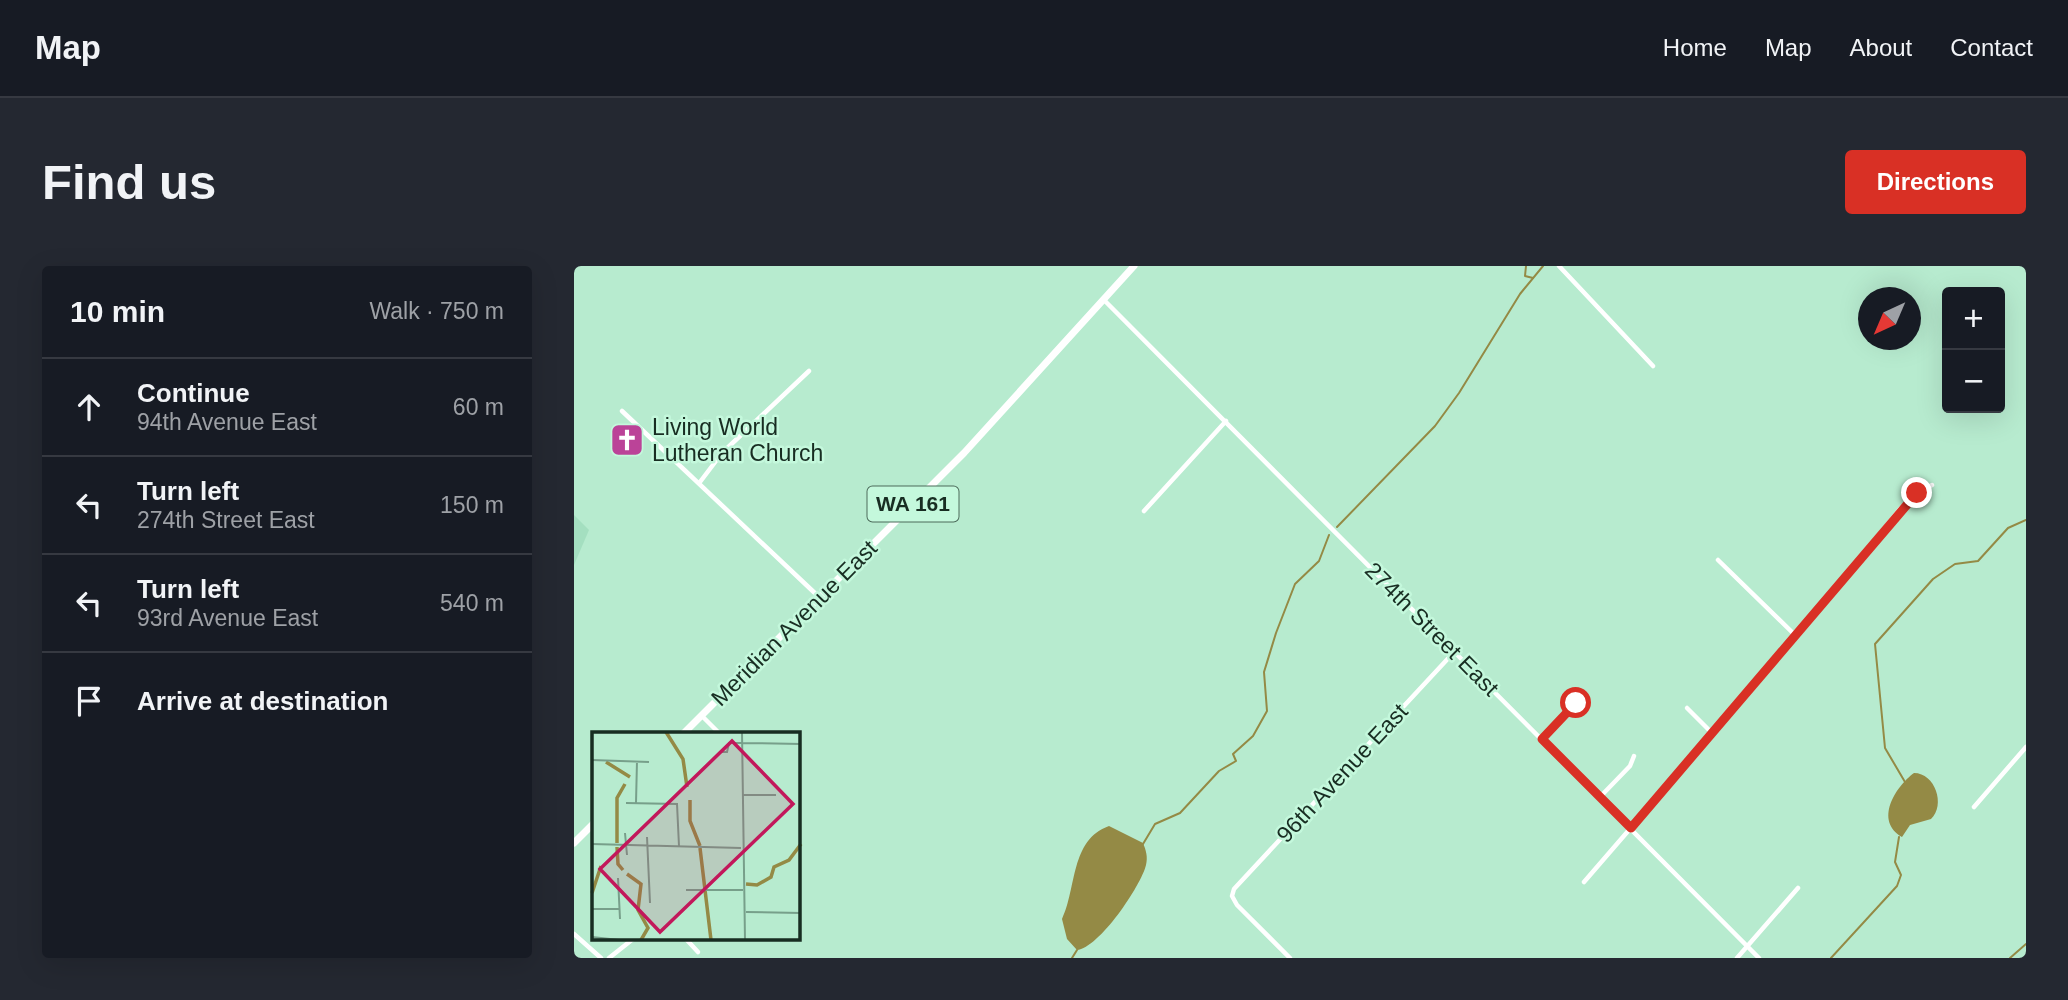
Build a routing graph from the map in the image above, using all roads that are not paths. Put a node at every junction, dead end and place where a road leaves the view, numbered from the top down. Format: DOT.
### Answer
graph roads {
  1 [pos="1134,266"];
  2 [pos="1559,266"];
  3 [pos="1104,300"];
  4 [pos="1653,366"];
  5 [pos="809,371"];
  6 [pos="622,411"];
  7 [pos="1226,421"];
  8 [pos="701,482"];
  9 [pos="1931,485"];
  10 [pos="1144,511"];
  11 [pos="1718,561"];
  12 [pos="820,598"];
  13 [pos="1796,636"];
  14 [pos="1455,651"];
  15 [pos="1576,703"];
  16 [pos="1687,708"];
  17 [pos="702,716"];
  18 [pos="685,732"];
  19 [pos="718,732"];
  20 [pos="1712,733"];
  21 [pos="1542,739"];
  22 [pos="2026,747"];
  23 [pos="1634,755"];
  24 [pos="1600,797"];
  25 [pos="1974,807"];
  26 [pos="592,825"];
  27 [pos="1631,828"];
  28 [pos="574,844"];
  29 [pos="1584,882"];
  30 [pos="1798,888"];
  31 [pos="574,934"];
  32 [pos="632,940"];
  33 [pos="687,940"];
  34 [pos="1747,945"];
  35 [pos="698,952"];
  36 [pos="601,958"];
  37 [pos="609,958"];
  38 [pos="1290,958"];
  39 [pos="1737,958"];
  40 [pos="1759,958"];
  1 -- 3 [label="main road, Meridian Avenue East / WA 161"];
  2 -- 4 [label="street"];
  3 -- 7 [label="street, 274th Street East"];
  3 -- 12 [label="main road, Meridian Avenue East / WA 161"];
  5 -- 8 [label="street"];
  6 -- 8 [label="street"];
  7 -- 10 [label="street"];
  7 -- 14 [label="street, 274th Street East"];
  8 -- 12 [label="street"];
  9 -- 13 [label="street"];
  11 -- 13 [label="street"];
  12 -- 17 [label="main road, Meridian Avenue East / WA 161"];
  13 -- 20 [label="street"];
  14 -- 21 [label="street, 274th Street East"];
  14 -- 38 [label="street, 96th Avenue East"];
  15 -- 21 [label="street"];
  16 -- 20 [label="street"];
  17 -- 18 [label="main road, Meridian Avenue East / WA 161"];
  17 -- 19 [label="street"];
  20 -- 27 [label="street"];
  21 -- 24 [label="street, 274th Street East"];
  22 -- 25 [label="street"];
  23 -- 24 [label="street"];
  24 -- 27 [label="street, 274th Street East"];
  26 -- 28 [label="main road"];
  27 -- 29 [label="street"];
  27 -- 34 [label="street, 274th Street East"];
  30 -- 34 [label="street"];
  31 -- 36 [label="street"];
  32 -- 37 [label="street"];
  33 -- 35 [label="street"];
  34 -- 39 [label="street"];
  34 -- 40 [label="street, 274th Street East"];
}
